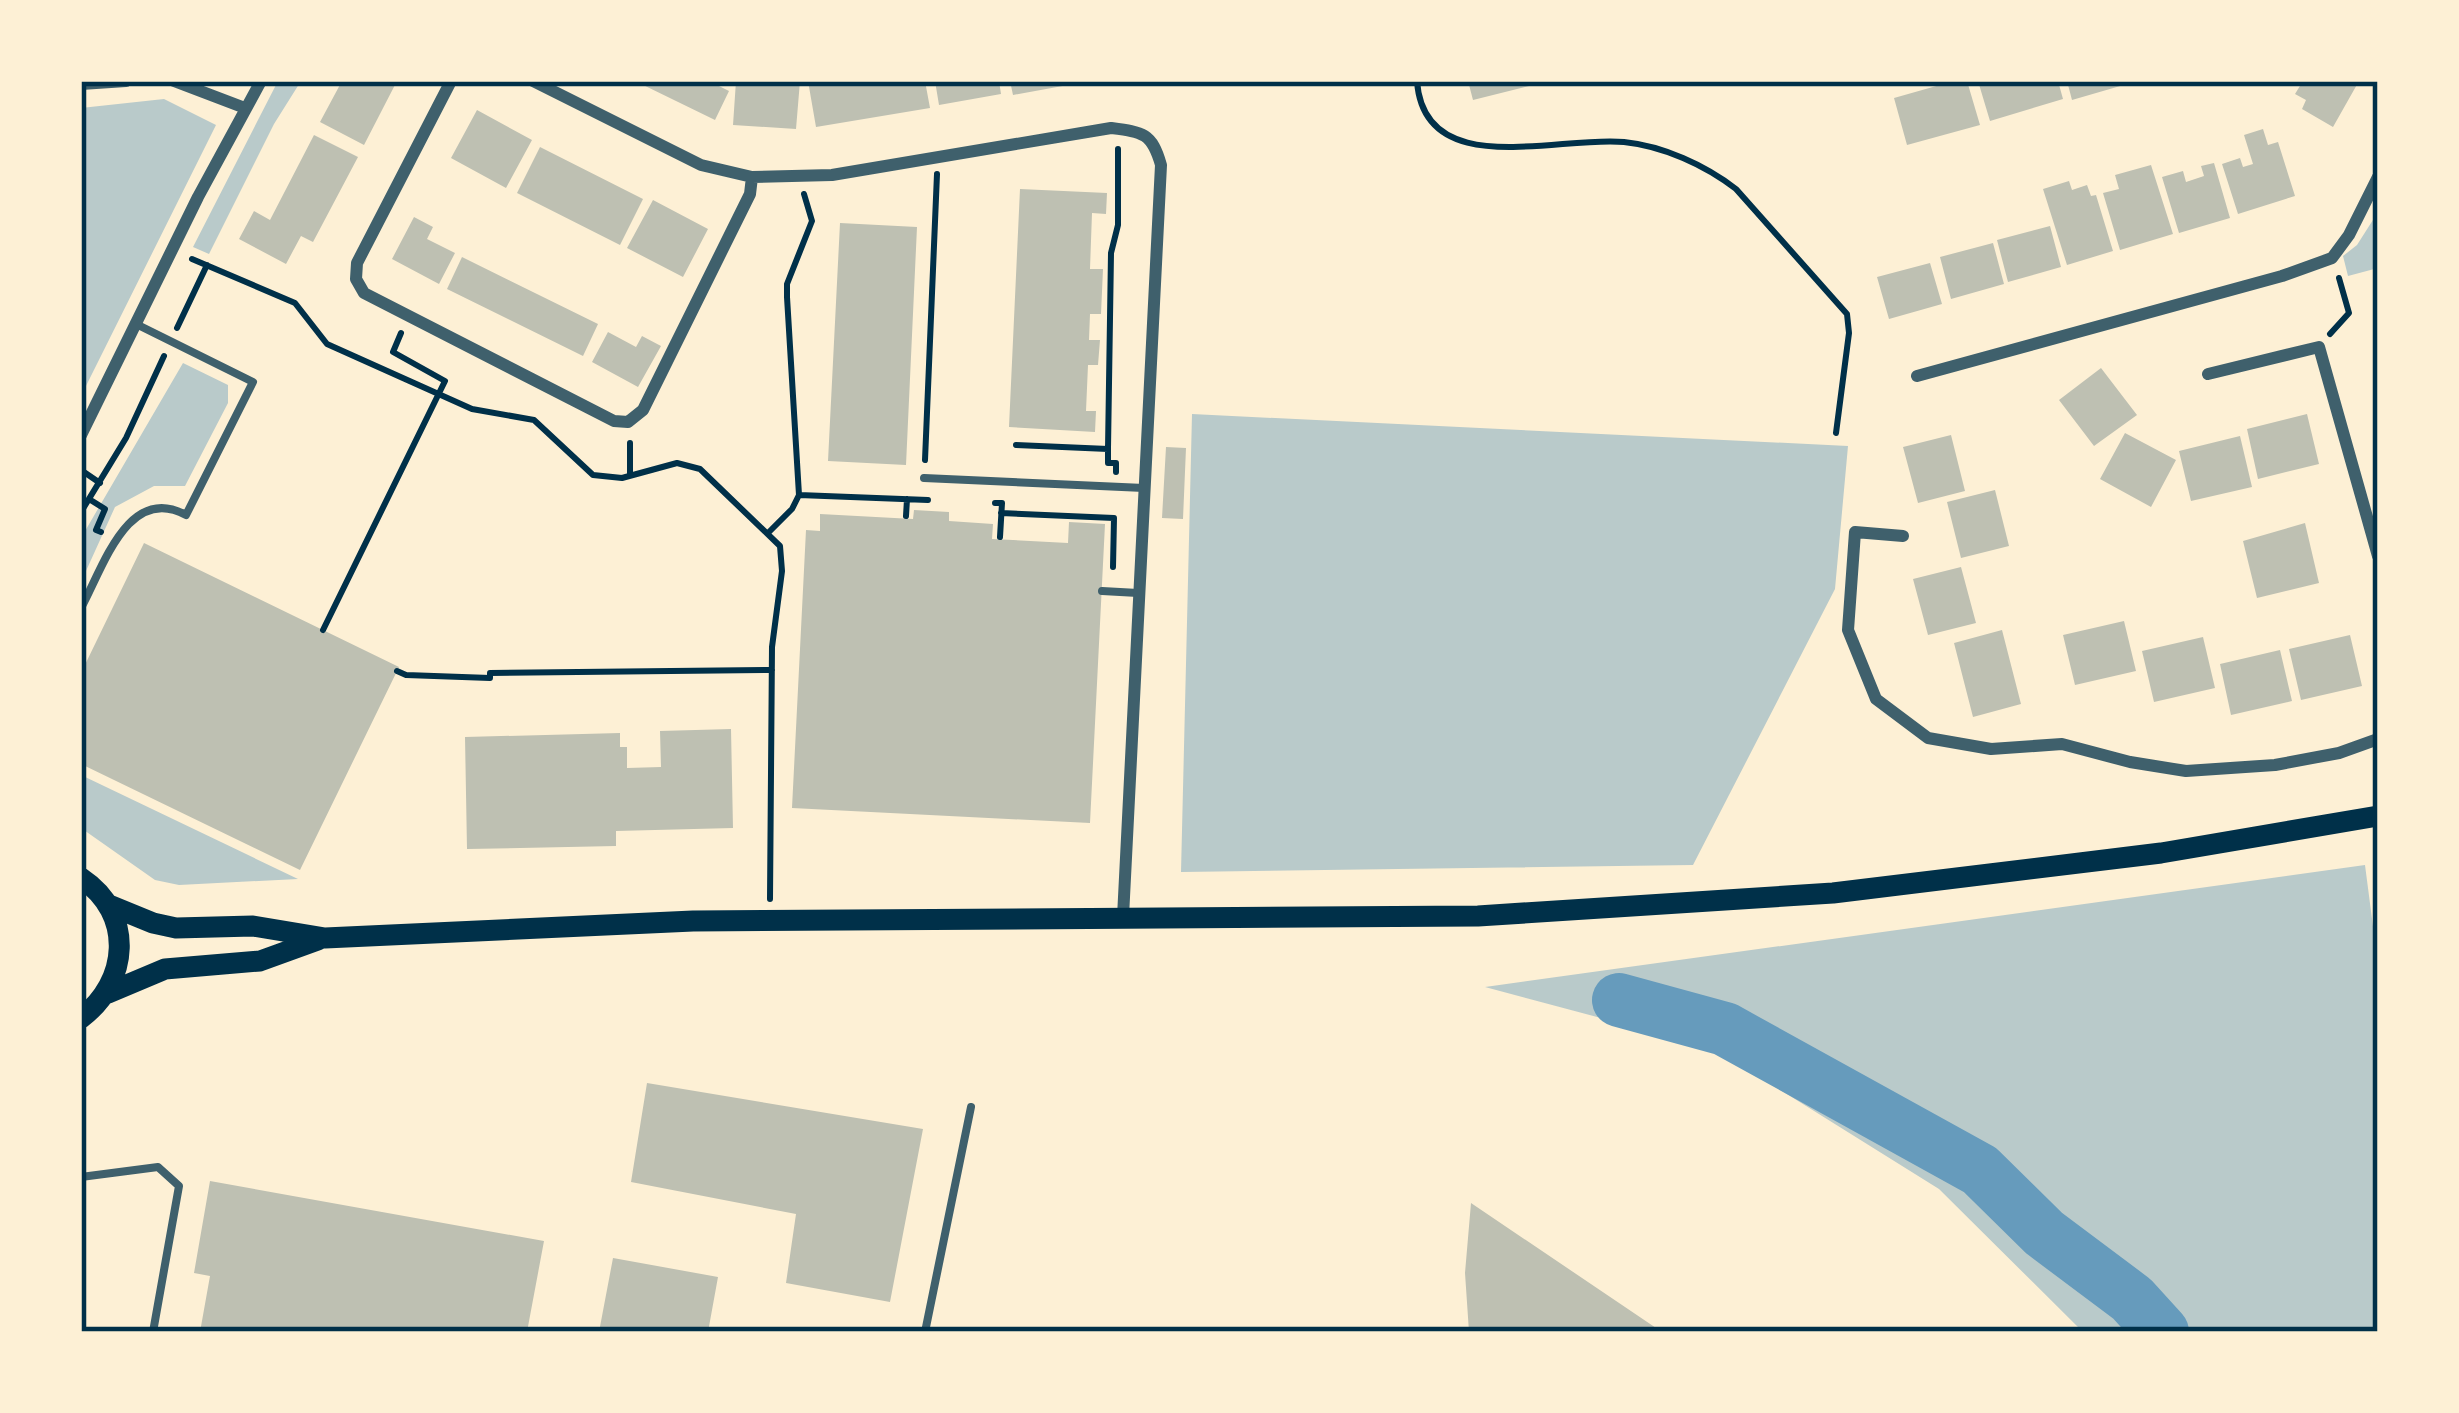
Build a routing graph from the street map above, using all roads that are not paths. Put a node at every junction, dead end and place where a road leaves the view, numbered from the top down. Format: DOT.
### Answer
graph roads {
  1 [pos="126,81"];
  2 [pos="174,81"];
  3 [pos="261,81"];
  4 [pos="451,81"];
  5 [pos="533,81"];
  6 [pos="81,84"];
  7 [pos="245,108"];
  8 [pos="2378,177"];
  9 [pos="752,178"];
  10 [pos="136,324"];
  11 [pos="2207,374"];
  12 [pos="1917,376"];
  13 [pos="81,434"];
  14 [pos="924,478"];
  15 [pos="1145,488"];
  16 [pos="1903,536"];
  17 [pos="2378,556"];
  18 [pos="1102,591"];
  19 [pos="1140,593"];
  20 [pos="81,608"];
  21 [pos="2378,739"];
  22 [pos="2378,816"];
  23 [pos="81,878"];
  24 [pos="109,905"];
  25 [pos="1123,917"];
  26 [pos="325,938"];
  27 [pos="108,993"];
  28 [pos="81,1018"];
  29 [pos="971,1107"];
  30 [pos="81,1177"];
  31 [pos="153,1332"];
  32 [pos="925,1332"];
  1 -- 6 [label="street"];
  2 -- 7 [label="street"];
  3 -- 7 [label="street"];
  4 -- 9 [label="street"];
  5 -- 9 [label="street"];
  7 -- 10 [label="street"];
  8 -- 12 [label="street"];
  9 -- 15 [label="street"];
  10 -- 13 [label="street"];
  10 -- 20 [label="lane"];
  11 -- 17 [label="street"];
  14 -- 15 [label="lane"];
  15 -- 19 [label="street"];
  16 -- 21 [label="street"];
  18 -- 19 [label="lane"];
  19 -- 25 [label="street"];
  22 -- 25 [label="main road"];
  23 -- 24 [label="main road"];
  24 -- 26 [label="main road"];
  24 -- 27 [label="main road"];
  25 -- 26 [label="main road"];
  26 -- 27 [label="main road"];
  27 -- 28 [label="main road"];
  29 -- 32 [label="lane"];
  30 -- 31 [label="lane"];
}
